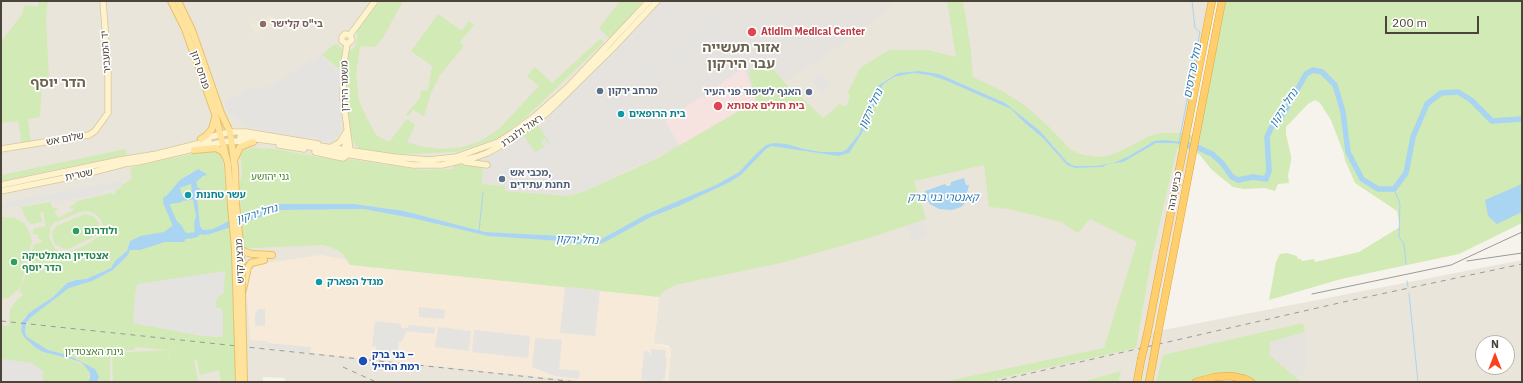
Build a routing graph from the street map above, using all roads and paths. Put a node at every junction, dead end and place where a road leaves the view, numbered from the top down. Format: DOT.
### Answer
graph roads {
  1 [pos="103,1"];
  2 [pos="171,1"];
  3 [pos="178,1"];
  4 [pos="375,1"];
  5 [pos="649,1"];
  6 [pos="657,1"];
  7 [pos="1212,1"];
  8 [pos="1222,1"];
  9 [pos="612,45"];
  10 [pos="108,102"];
  11 [pos="215,114"];
  12 [pos="230,132"];
  13 [pos="347,132"];
  14 [pos="221,134"];
  15 [pos="240,137"];
  16 [pos="202,139"];
  17 [pos="209,141"];
  18 [pos="232,141"];
  19 [pos="223,142"];
  20 [pos="253,142"];
  21 [pos="297,144"];
  22 [pos="322,146"];
  23 [pos="1,150"];
  24 [pos="194,150"];
  25 [pos="333,150"];
  26 [pos="313,151"];
  27 [pos="347,152"];
  28 [pos="368,154"];
  29 [pos="227,158"];
  30 [pos="235,161"];
  31 [pos="463,161"];
  32 [pos="121,162"];
  33 [pos="487,166"];
  34 [pos="1,185"];
  35 [pos="1,191"];
  36 [pos="234,205"];
  37 [pos="241,249"];
  38 [pos="272,254"];
  39 [pos="264,260"];
  40 [pos="242,294"];
  41 [pos="239,382"];
  42 [pos="244,382"];
  43 [pos="1137,382"];
  44 [pos="1149,382"];
  45 [pos="1196,382"];
  46 [pos="1251,382"];
  1 -- 10 [label="street, יד המעביר"];
  2 -- 11 [label="main road, פנחס רוזן"];
  3 -- 12 [label="main road, פנחס רוזן"];
  4 -- 13 [label="street, משמר הירדן"];
  5 -- 9 [label="street, ראול ולנברג"];
  6 -- 9 [label="street, ראול ולנברג"];
  7 -- 43 [label="highway, כביש גהה, bridge"];
  8 -- 44 [label="highway, כביש גהה, bridge"];
  9 -- 28 [label="street, ראול ולנברג"];
  9 -- 31 [label="street, ראול ולנברג"];
  10 -- 23 [label="street, שלום אש"];
  11 -- 14 [label="main road, פנחס רוזן"];
  11 -- 16 [label="main road"];
  12 -- 14 [label="street"];
  12 -- 18 [label="main road, פנחס רוזן"];
  12 -- 22 [label="street"];
  13 -- 25 [label="street"];
  13 -- 27 [label="street, משמר הירדן"];
  13 -- 28 [label="street"];
  14 -- 16 [label="street"];
  14 -- 19 [label="main road, פנחס רוזן"];
  15 -- 21 [label="street, ראול ולנברג"];
  16 -- 32 [label="street"];
  17 -- 32 [label="street, שטרית"];
  18 -- 19 [label="street"];
  18 -- 20 [label="street"];
  18 -- 30 [label="main road, מבצע קדש"];
  19 -- 24 [label="street"];
  19 -- 29 [label="main road, מבצע קדש"];
  20 -- 26 [label="street"];
  20 -- 30 [label="main road"];
  21 -- 22 [label="street, ראול ולנברג"];
  21 -- 25 [label="street, ראול ולנברג"];
  22 -- 25 [label="street, ראול ולנברג"];
  24 -- 29 [label="main road"];
  24 -- 32 [label="street"];
  25 -- 26 [label="street"];
  25 -- 27 [label="street, ראול ולנברג"];
  26 -- 27 [label="street"];
  27 -- 28 [label="street, ראול ולנברג"];
  27 -- 31 [label="street, ראול ולנברג"];
  29 -- 36 [label="main road, מבצע קדש"];
  30 -- 36 [label="main road, מבצע קדש"];
  31 -- 33 [label="street"];
  32 -- 34 [label="street, שטרית"];
  32 -- 35 [label="street, שטרית"];
  36 -- 37 [label="main road, מבצע קדש, bridge"];
  36 -- 41 [label="main road, מבצע קדש, bridge"];
  37 -- 38 [label="main road"];
  37 -- 40 [label="main road, מבצע קדש, bridge"];
  39 -- 40 [label="main road, bridge"];
  40 -- 42 [label="main road, מבצע קדש, bridge"];
  45 -- 46 [label="highway"];
}
